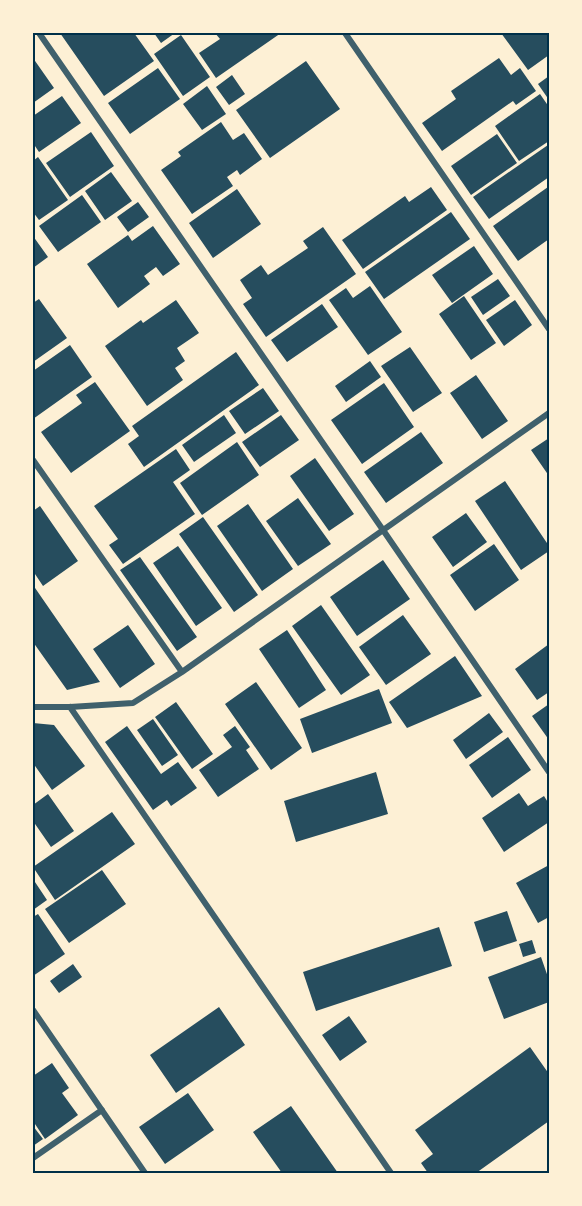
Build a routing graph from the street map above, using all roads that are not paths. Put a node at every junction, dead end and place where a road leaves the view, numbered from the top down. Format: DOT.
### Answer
graph roads {
  1 [pos="39,33"];
  2 [pos="345,33"];
  3 [pos="549,329"];
  4 [pos="549,413"];
  5 [pos="33,460"];
  6 [pos="383,530"];
  7 [pos="182,672"];
  8 [pos="33,707"];
  9 [pos="70,707"];
  10 [pos="549,772"];
  11 [pos="33,1010"];
  12 [pos="102,1110"];
  13 [pos="33,1158"];
  14 [pos="145,1173"];
  15 [pos="391,1173"];
  1 -- 6 [label="street"];
  2 -- 3 [label="street"];
  4 -- 6 [label="street"];
  5 -- 7 [label="street"];
  6 -- 7 [label="street"];
  6 -- 10 [label="street"];
  7 -- 9 [label="street"];
  8 -- 9 [label="street"];
  9 -- 15 [label="street"];
  11 -- 12 [label="street"];
  12 -- 13 [label="street"];
  12 -- 14 [label="street"];
}
